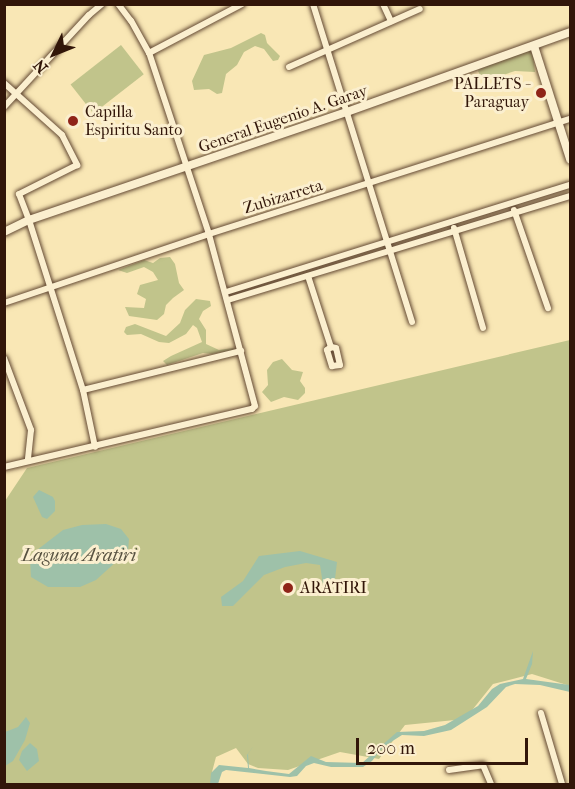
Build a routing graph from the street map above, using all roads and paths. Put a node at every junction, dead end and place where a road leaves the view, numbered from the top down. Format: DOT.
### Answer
graph roads {
  1 [pos="102,4"];
  2 [pos="118,4"];
  3 [pos="242,4"];
  4 [pos="313,4"];
  5 [pos="383,4"];
  6 [pos="420,9"];
  7 [pos="391,21"];
  8 [pos="570,32"];
  9 [pos="534,46"];
  10 [pos="328,49"];
  11 [pos="149,53"];
  12 [pos="288,67"];
  13 [pos="4,82"];
  14 [pos="17,93"];
  15 [pos="4,107"];
  16 [pos="347,112"];
  17 [pos="570,119"];
  18 [pos="559,122"];
  19 [pos="570,159"];
  20 [pos="187,166"];
  21 [pos="368,184"];
  22 [pos="570,186"];
  23 [pos="570,196"];
  24 [pos="513,203"];
  25 [pos="515,212"];
  26 [pos="29,220"];
  27 [pos="452,222"];
  28 [pos="455,231"];
  29 [pos="4,232"];
  30 [pos="209,234"];
  31 [pos="387,241"];
  32 [pos="390,250"];
  33 [pos="308,276"];
  34 [pos="50,287"];
  35 [pos="226,292"];
  36 [pos="228,300"];
  37 [pos="4,303"];
  38 [pos="548,308"];
  39 [pos="412,322"];
  40 [pos="483,328"];
  41 [pos="331,347"];
  42 [pos="241,351"];
  43 [pos="4,358"];
  44 [pos="83,390"];
  45 [pos="95,447"];
  46 [pos="28,461"];
  47 [pos="4,467"];
  48 [pos="541,713"];
  49 [pos="450,770"];
  50 [pos="491,784"];
  51 [pos="562,784"];
  1 -- 14 [label="street"];
  2 -- 11 [label="street"];
  3 -- 11 [label="street"];
  4 -- 10 [label="street"];
  5 -- 7 [label="street"];
  6 -- 7 [label="street"];
  7 -- 10 [label="street"];
  8 -- 9 [label="street, General Eugenio A. Garay"];
  9 -- 16 [label="street, General Eugenio A. Garay"];
  9 -- 18 [label="street"];
  10 -- 12 [label="street"];
  10 -- 16 [label="street"];
  11 -- 20 [label="street"];
  13 -- 14 [label="street"];
  14 -- 15 [label="street"];
  14 -- 26 [label="street"];
  16 -- 20 [label="street, General Eugenio A. Garay"];
  16 -- 21 [label="street"];
  17 -- 18 [label="street, Zubizarreta"];
  18 -- 19 [label="street"];
  18 -- 21 [label="street, Zubizarreta"];
  20 -- 26 [label="street, General Eugenio A. Garay"];
  20 -- 30 [label="street"];
  21 -- 30 [label="street, Zubizarreta"];
  21 -- 31 [label="street"];
  22 -- 24 [label="street"];
  23 -- 25 [label="street"];
  24 -- 25 [label="street"];
  24 -- 27 [label="street"];
  25 -- 28 [label="street"];
  25 -- 38 [label="street"];
  26 -- 29 [label="street, General Eugenio A. Garay"];
  26 -- 34 [label="street"];
  27 -- 28 [label="street"];
  27 -- 31 [label="street"];
  28 -- 32 [label="street"];
  28 -- 40 [label="street"];
  30 -- 34 [label="street, Zubizarreta"];
  30 -- 35 [label="street"];
  31 -- 32 [label="street"];
  31 -- 35 [label="street"];
  32 -- 33 [label="street"];
  32 -- 39 [label="street"];
  33 -- 36 [label="street"];
  33 -- 41 [label="street"];
  34 -- 37 [label="street, Zubizarreta"];
  34 -- 44 [label="street"];
  35 -- 36 [label="street"];
  36 -- 42 [label="street"];
  42 -- 44 [label="street"];
  42 -- 45 [label="street"];
  43 -- 46 [label="street"];
  44 -- 45 [label="street"];
  45 -- 46 [label="street"];
  46 -- 47 [label="street"];
  48 -- 51 [label="street"];
  49 -- 50 [label="street"];
}
